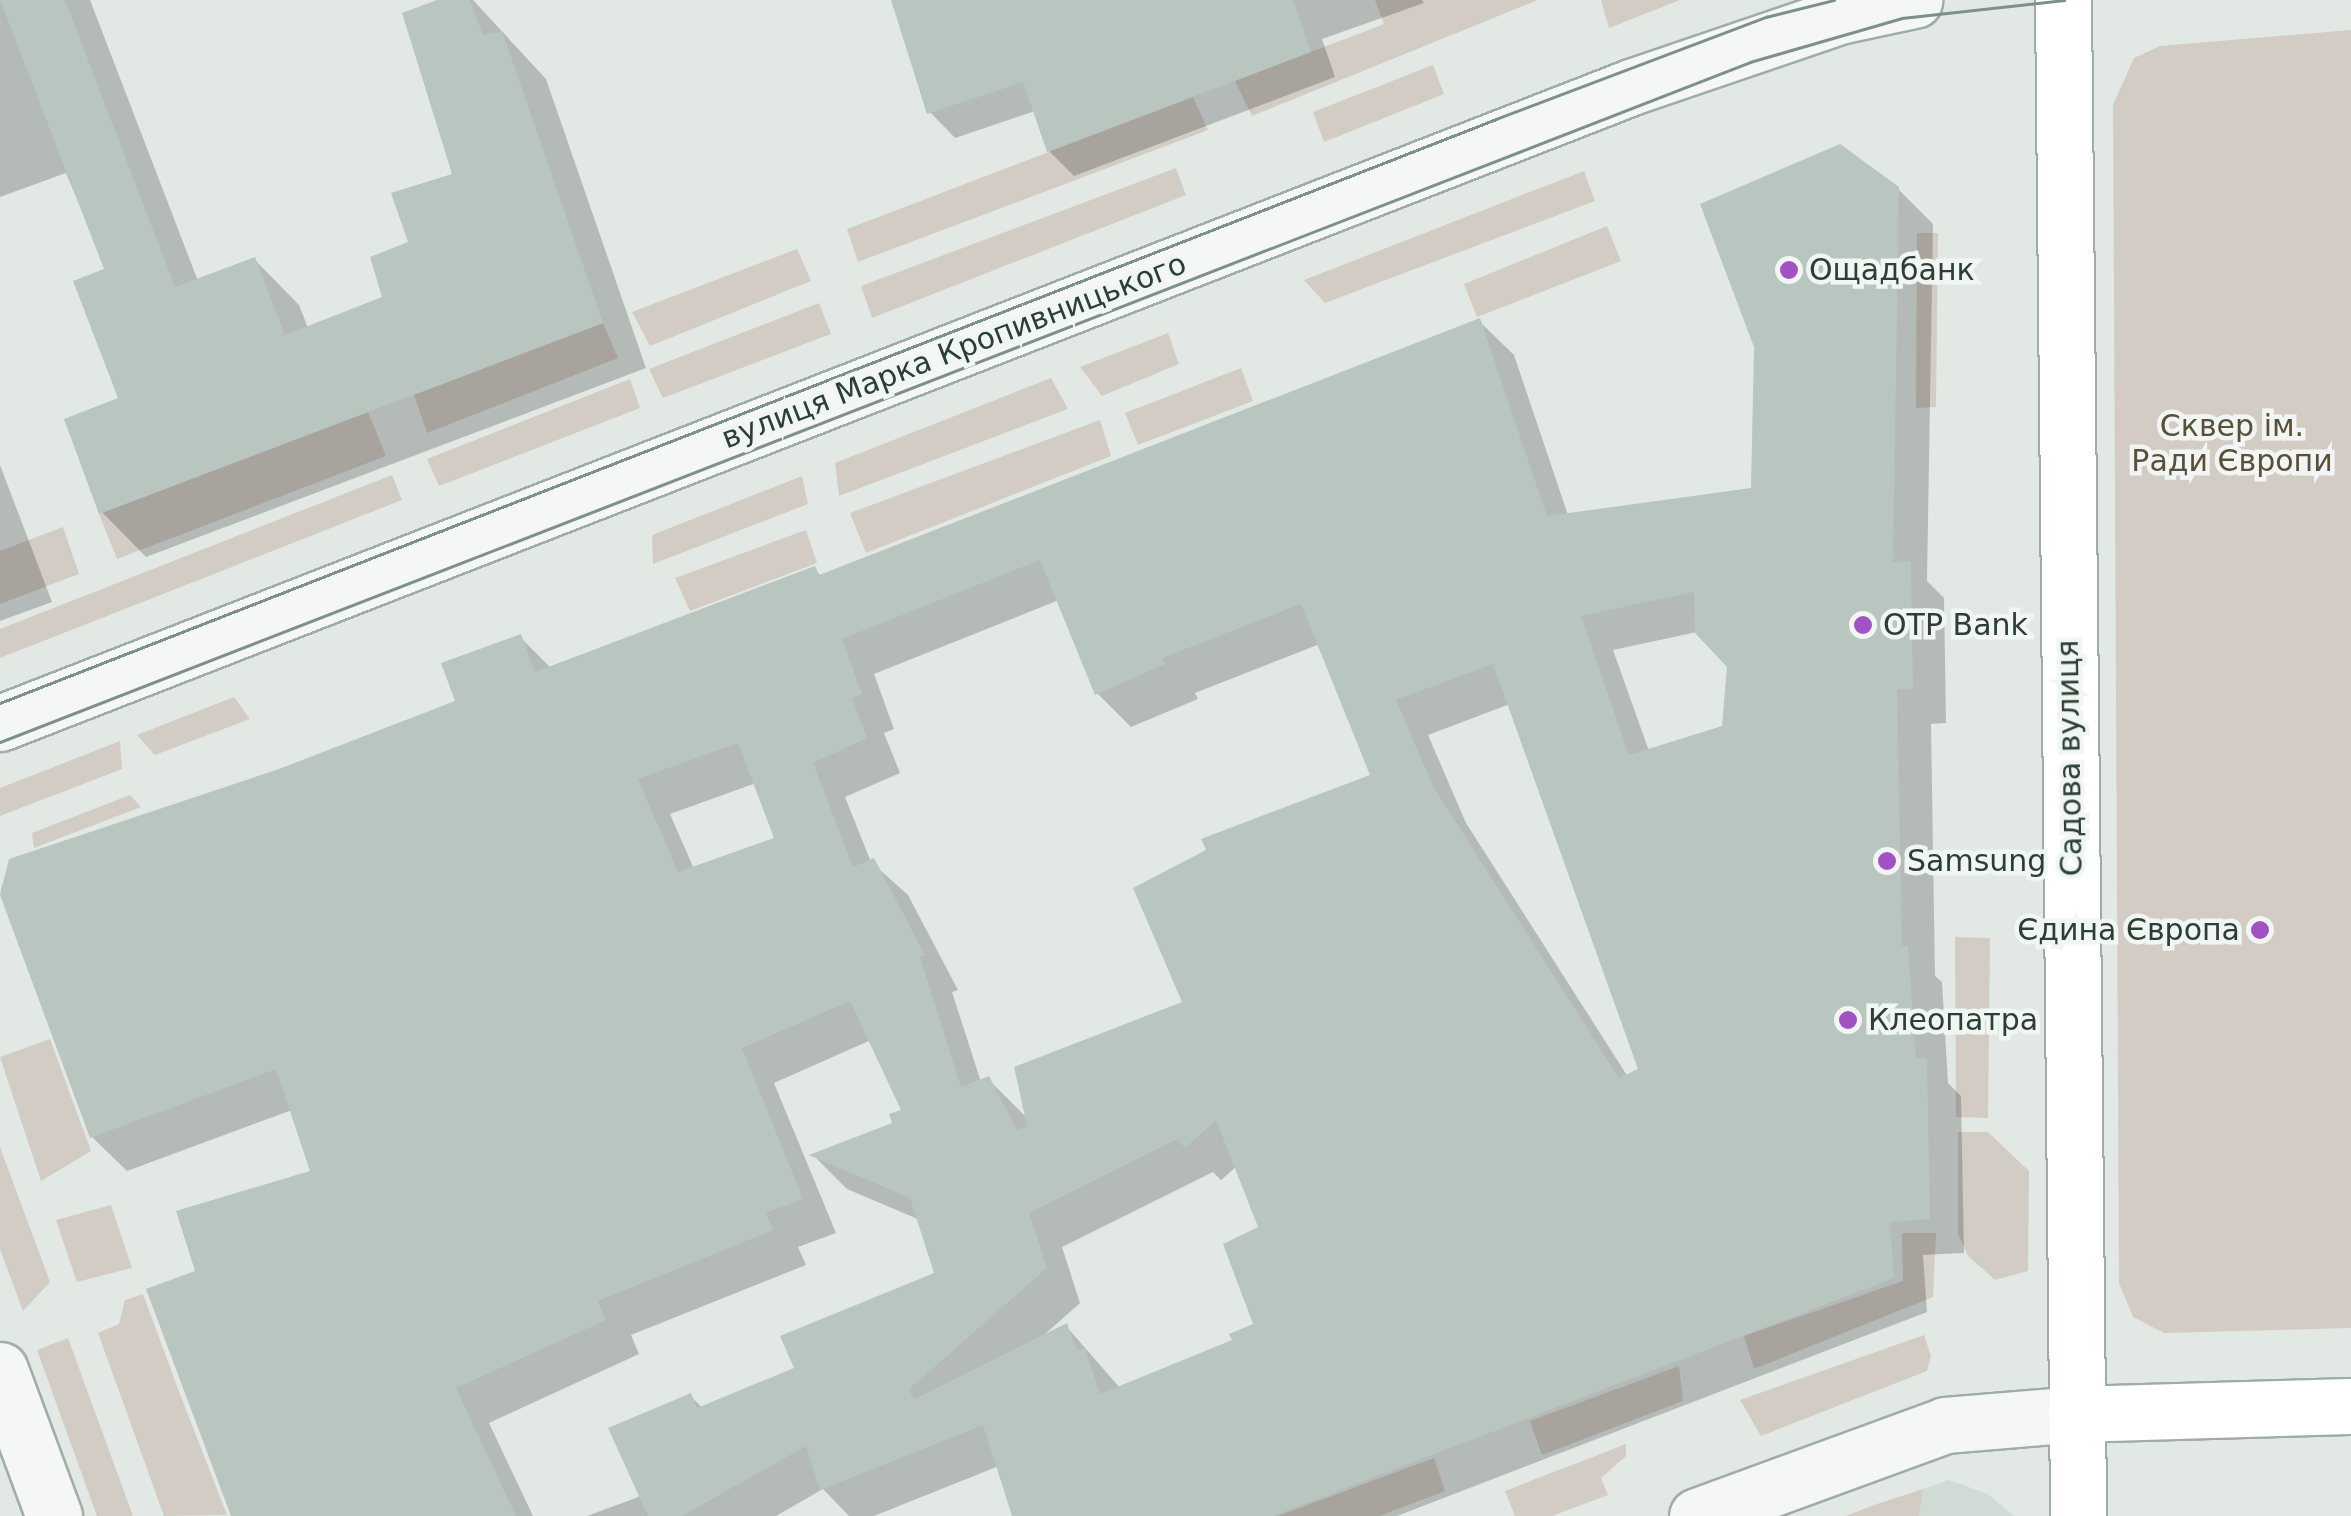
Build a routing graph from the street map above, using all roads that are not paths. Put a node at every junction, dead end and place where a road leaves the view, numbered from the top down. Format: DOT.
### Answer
graph roads {
  1 [pos="1914,0"];
  2 [pos="2064,0"];
  3 [pos="0,723"];
  4 [pos="0,1370"];
  5 [pos="2351,1406"];
  6 [pos="2076,1414"];
  7 [pos="54,1516"];
  8 [pos="1697,1516"];
  9 [pos="2078,1516"];
  1 -- 3 [label="street, вулиця Марка Кропивницького"];
  2 -- 6 [label="main road, Садова вулиця"];
  4 -- 7 [label="street"];
  5 -- 6 [label="main road"];
  6 -- 8 [label="street"];
  6 -- 9 [label="main road, Садова вулиця"];
}
